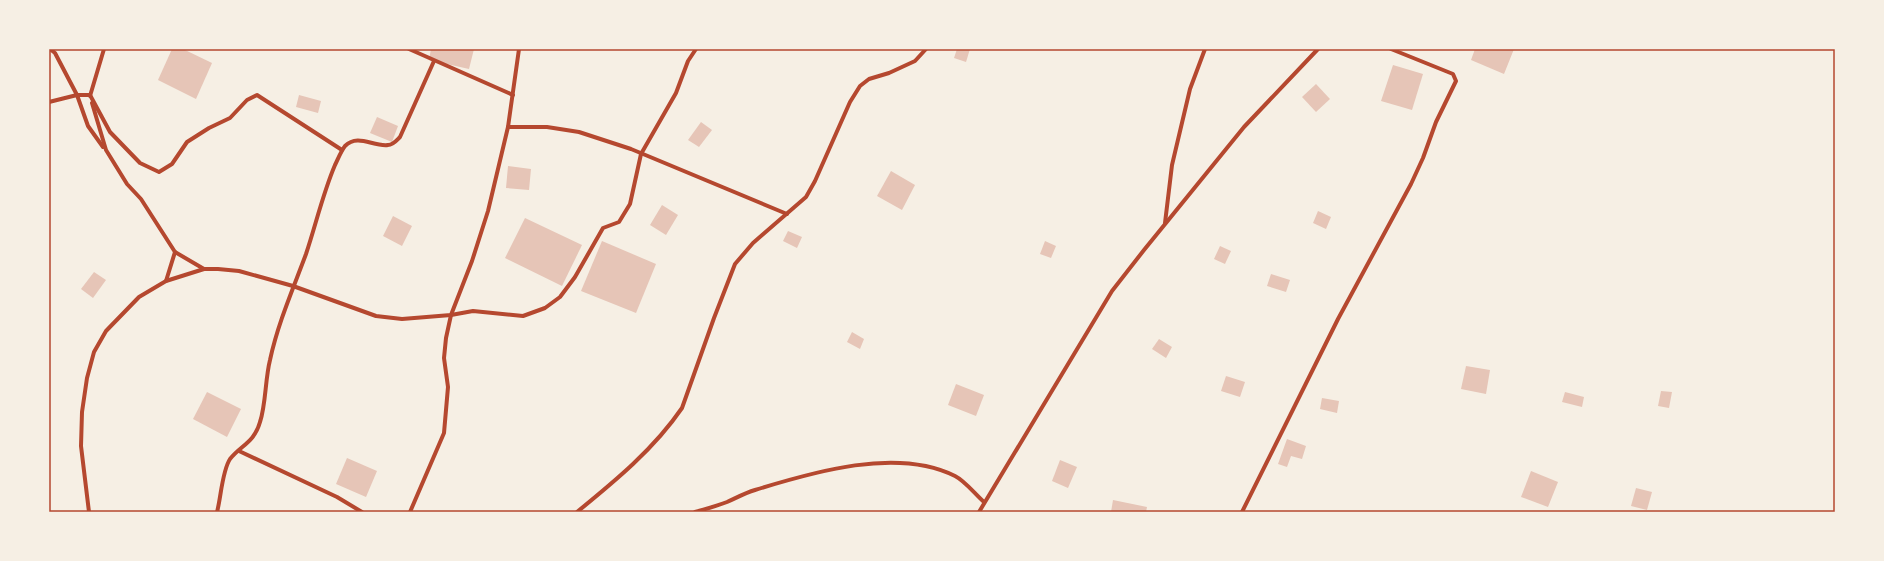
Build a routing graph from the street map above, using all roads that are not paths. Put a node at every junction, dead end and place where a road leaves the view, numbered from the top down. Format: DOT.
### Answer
graph roads {
  1 [pos="50,49"];
  2 [pos="104,49"];
  3 [pos="409,49"];
  4 [pos="519,49"];
  5 [pos="696,49"];
  6 [pos="926,49"];
  7 [pos="1205,49"];
  8 [pos="1318,49"];
  9 [pos="1391,49"];
  10 [pos="434,61"];
  11 [pos="77,95"];
  12 [pos="90,95"];
  13 [pos="513,95"];
  14 [pos="49,102"];
  15 [pos="508,127"];
  16 [pos="106,150"];
  17 [pos="342,150"];
  18 [pos="641,154"];
  19 [pos="787,214"];
  20 [pos="1165,223"];
  21 [pos="176,252"];
  22 [pos="204,269"];
  23 [pos="166,281"];
  24 [pos="293,286"];
  25 [pos="451,315"];
  26 [pos="239,451"];
  27 [pos="984,502"];
  28 [pos="89,512"];
  29 [pos="217,512"];
  30 [pos="362,512"];
  31 [pos="410,512"];
  32 [pos="577,512"];
  33 [pos="695,512"];
  34 [pos="979,512"];
  35 [pos="1242,512"];
  1 -- 11 [label="street"];
  2 -- 12 [label="street"];
  3 -- 10 [label="street"];
  4 -- 13 [label="street"];
  5 -- 18 [label="street"];
  6 -- 19 [label="street"];
  7 -- 20 [label="street"];
  8 -- 20 [label="street"];
  9 -- 35 [label="street"];
  10 -- 13 [label="street"];
  10 -- 17 [label="street"];
  11 -- 12 [label="street"];
  11 -- 14 [label="street"];
  11 -- 16 [label="street"];
  12 -- 16 [label="street"];
  12 -- 17 [label="street"];
  13 -- 15 [label="street"];
  15 -- 18 [label="street"];
  15 -- 25 [label="street"];
  16 -- 21 [label="street"];
  17 -- 24 [label="street"];
  18 -- 19 [label="street"];
  18 -- 25 [label="street"];
  19 -- 32 [label="street"];
  20 -- 27 [label="street"];
  21 -- 22 [label="street"];
  21 -- 23 [label="street"];
  22 -- 23 [label="street"];
  22 -- 24 [label="street"];
  23 -- 28 [label="street"];
  24 -- 25 [label="street"];
  24 -- 26 [label="street"];
  25 -- 31 [label="street"];
  26 -- 29 [label="street"];
  26 -- 30 [label="street"];
  27 -- 33 [label="street"];
  27 -- 34 [label="street"];
}
